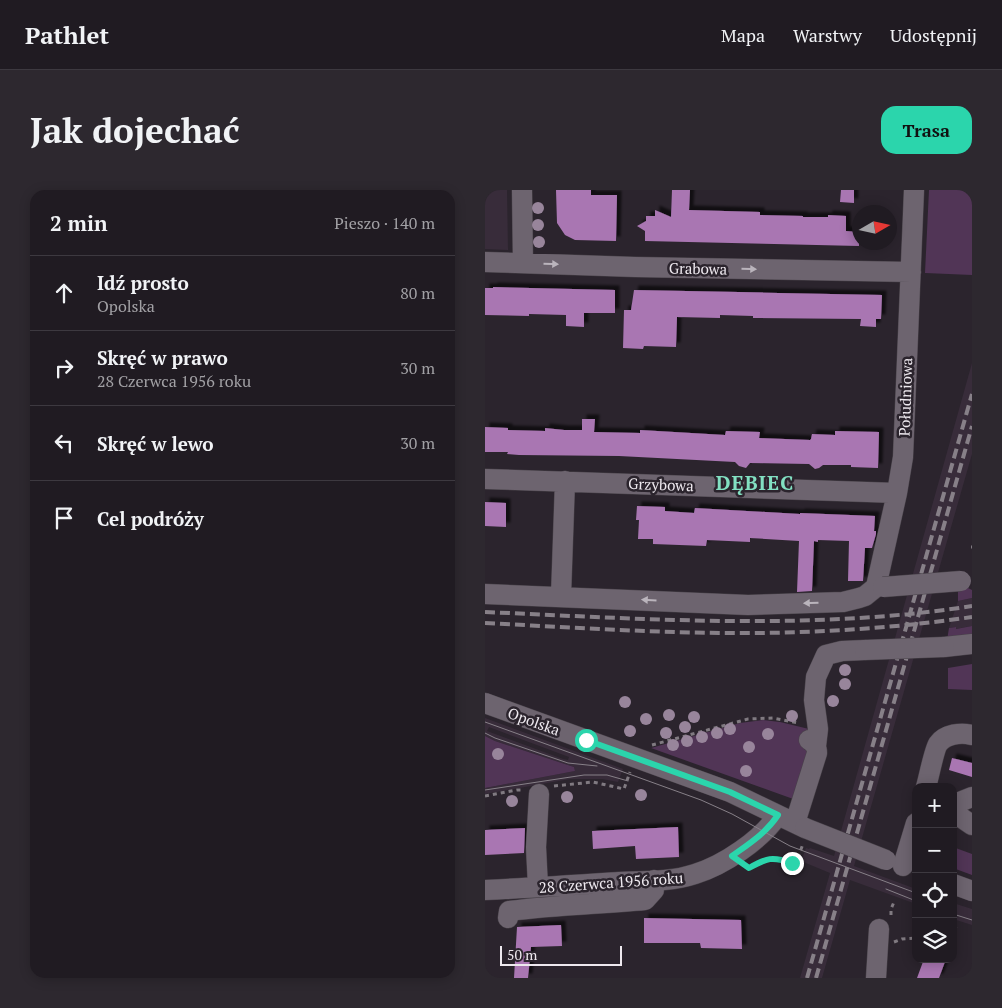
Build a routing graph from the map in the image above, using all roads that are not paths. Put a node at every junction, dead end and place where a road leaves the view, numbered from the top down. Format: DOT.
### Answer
graph roads {
  1 [pos="522,190"];
  2 [pos="914,190"];
  3 [pos="485,262"];
  4 [pos="523,263"];
  5 [pos="911,272"];
  6 [pos="485,479"];
  7 [pos="565,481"];
  8 [pos="897,493"];
  9 [pos="967,580"];
  10 [pos="875,590"];
  11 [pos="485,594"];
  12 [pos="561,596"];
  13 [pos="972,644"];
  14 [pos="485,703"];
  15 [pos="972,735"];
  16 [pos="927,783"];
  17 [pos="539,791"];
  18 [pos="972,797"];
  19 [pos="957,806"];
  20 [pos="957,813"];
  21 [pos="793,822"];
  22 [pos="972,824"];
  23 [pos="914,828"];
  24 [pos="902,865"];
  25 [pos="654,880"];
  26 [pos="957,885"];
  27 [pos="538,887"];
  28 [pos="485,890"];
  29 [pos="972,891"];
  30 [pos="509,918"];
  31 [pos="879,929"];
  32 [pos="877,978"];
  1 -- 4 [label="street"];
  2 -- 5 [label="street, Południowa"];
  3 -- 4 [label="street, Grabowa"];
  4 -- 5 [label="street, Grabowa, one-way"];
  5 -- 8 [label="street, Południowa"];
  6 -- 7 [label="street, Grzybowa"];
  7 -- 8 [label="street, Grzybowa"];
  7 -- 12 [label="street"];
  8 -- 10 [label="street, Południowa"];
  9 -- 10 [label="street, bridge"];
  10 -- 12 [label="street, one-way"];
  11 -- 12 [label="street"];
  13 -- 21 [label="street, bridge"];
  14 -- 21 [label="street, Opolska"];
  15 -- 16 [label="street"];
  17 -- 27 [label="street"];
  18 -- 19 [label="street"];
  20 -- 22 [label="street"];
  21 -- 24 [label="street, bridge"];
  21 -- 25 [label="street, 28 Czerwca 1956 roku"];
  23 -- 24 [label="street"];
  25 -- 27 [label="street, 28 Czerwca 1956 roku"];
  25 -- 30 [label="street"];
  26 -- 29 [label="street"];
  27 -- 28 [label="street, 28 Czerwca 1956 roku"];
  31 -- 32 [label="street"];
}
